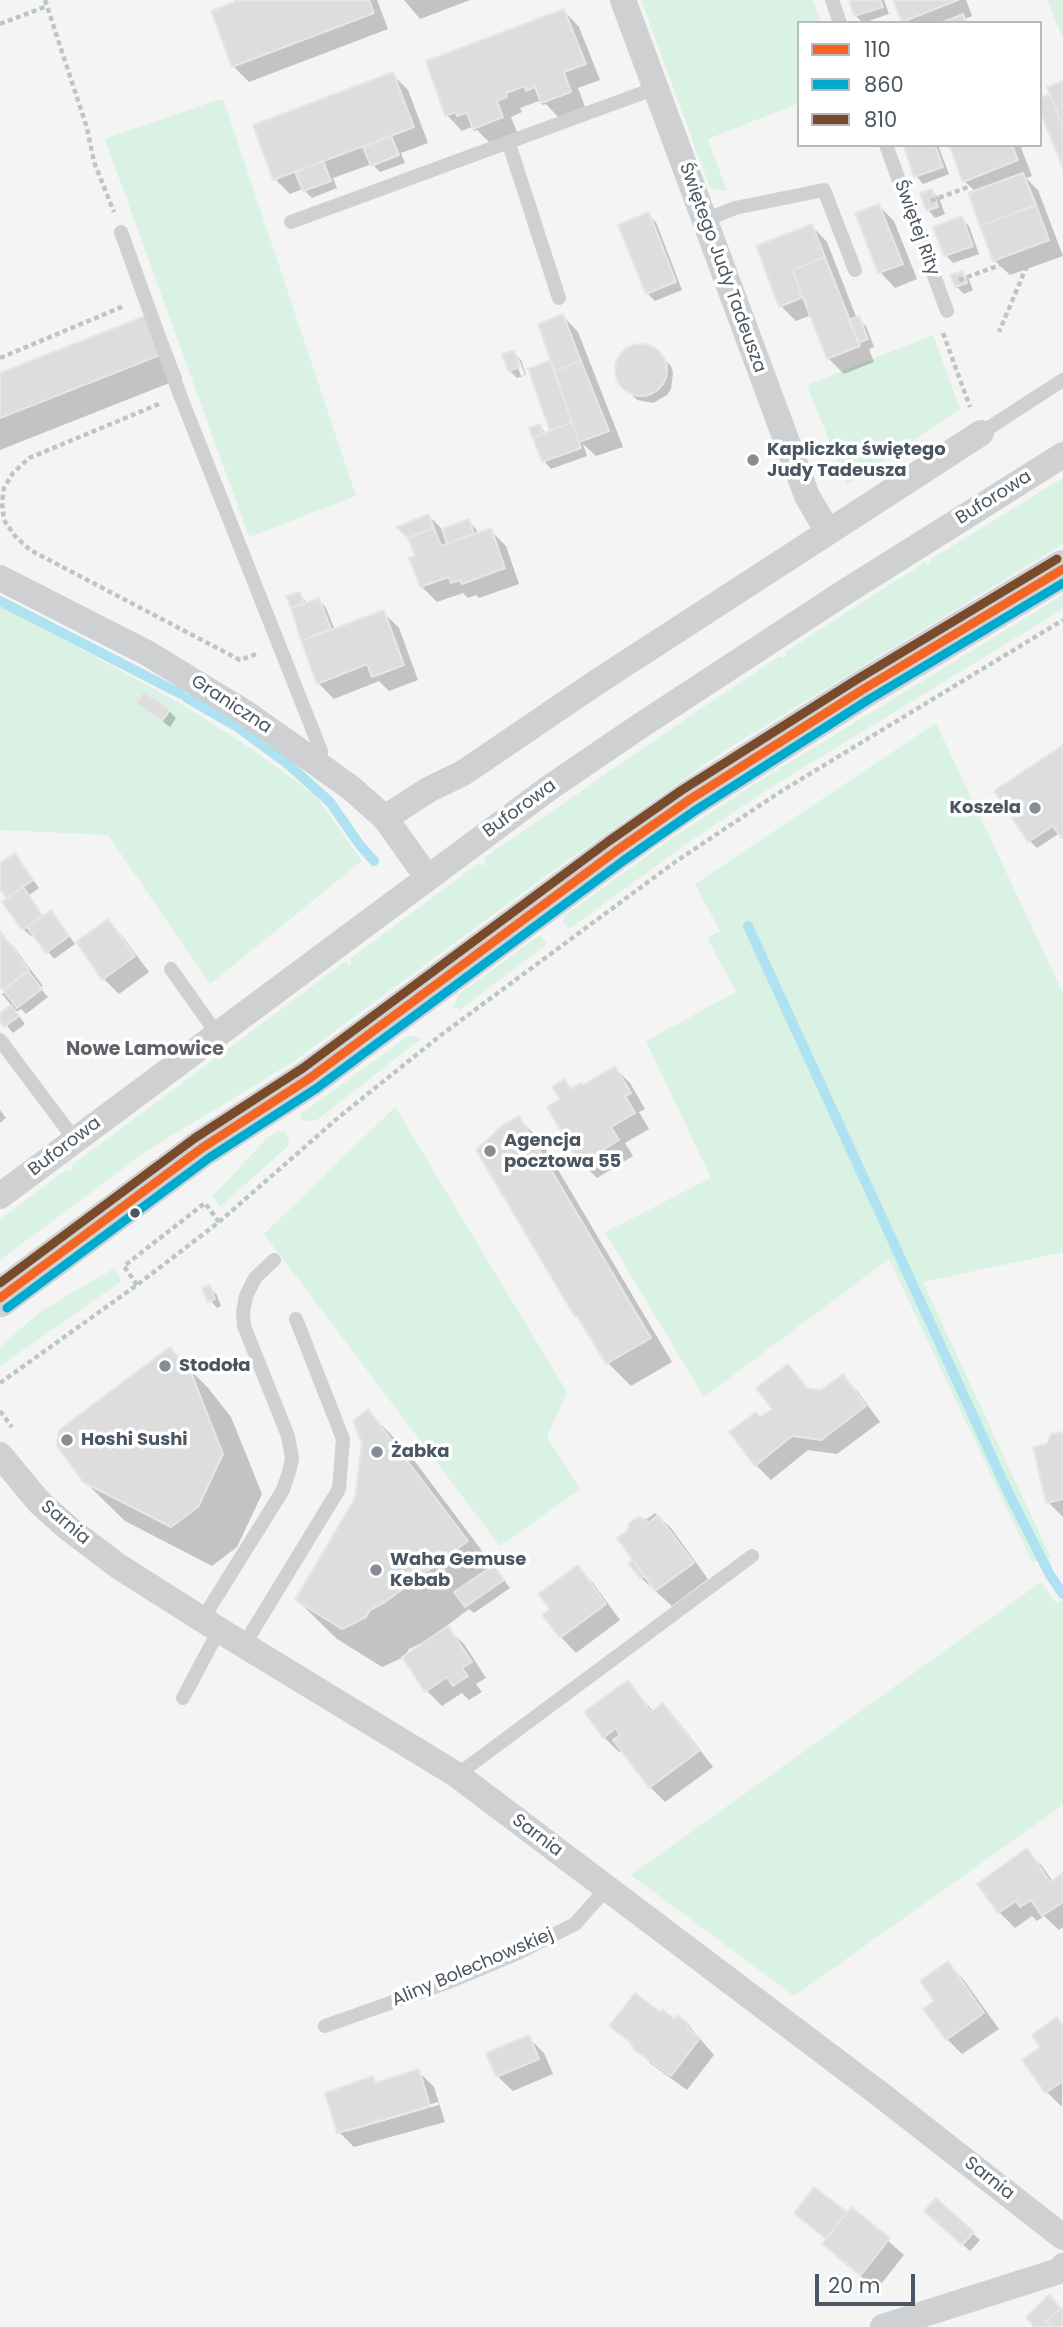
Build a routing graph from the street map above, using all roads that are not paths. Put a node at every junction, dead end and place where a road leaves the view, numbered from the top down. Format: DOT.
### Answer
graph roads {
  1 [pos="623,0"];
  2 [pos="832,0"];
  3 [pos="839,21"];
  4 [pos="656,88"];
  5 [pos="509,144"];
  6 [pos="887,147"];
  7 [pos="705,220"];
  8 [pos="291,222"];
  9 [pos="121,232"];
  10 [pos="855,270"];
  11 [pos="559,298"];
  12 [pos="947,311"];
  13 [pos="1063,380"];
  14 [pos="981,433"];
  15 [pos="1063,456"];
  16 [pos="828,532"];
  17 [pos="1063,569"];
  18 [pos="0,578"];
  19 [pos="319,765"];
  20 [pos="385,818"];
  21 [pos="427,877"];
  22 [pos="171,969"];
  23 [pos="217,1034"];
  24 [pos="0,1040"];
  25 [pos="75,1140"];
  26 [pos="0,1196"];
  27 [pos="274,1260"];
  28 [pos="0,1298"];
  29 [pos="296,1319"];
  30 [pos="0,1455"];
  31 [pos="752,1556"];
  32 [pos="211,1625"];
  33 [pos="244,1645"];
  34 [pos="183,1698"];
  35 [pos="457,1775"];
  36 [pos="607,1888"];
  37 [pos="325,2026"];
  38 [pos="1063,2237"];
  39 [pos="1063,2266"];
  40 [pos="883,2327"];
  1 -- 4 [label="street, Świętego Judy Tadeusza"];
  2 -- 3 [label="lane"];
  4 -- 5 [label="lane"];
  4 -- 7 [label="street, Świętego Judy Tadeusza"];
  5 -- 8 [label="lane"];
  5 -- 11 [label="lane"];
  6 -- 12 [label="lane, Świętej Rity"];
  7 -- 10 [label="lane"];
  7 -- 16 [label="street, Świętego Judy Tadeusza"];
  9 -- 19 [label="lane"];
  13 -- 14 [label="lane"];
  14 -- 16 [label="street"];
  15 -- 21 [label="street, Buforowa"];
  16 -- 20 [label="street"];
  17 -- 28 [label="main road"];
  18 -- 19 [label="street, Graniczna"];
  19 -- 20 [label="street, Graniczna"];
  20 -- 21 [label="street, Graniczna"];
  21 -- 23 [label="street, Buforowa"];
  22 -- 23 [label="lane"];
  23 -- 25 [label="street, Buforowa"];
  24 -- 25 [label="lane"];
  25 -- 26 [label="street, Buforowa"];
  27 -- 32 [label="lane"];
  29 -- 33 [label="lane"];
  30 -- 32 [label="street, Sarnia"];
  31 -- 35 [label="lane"];
  32 -- 33 [label="street, Sarnia"];
  32 -- 34 [label="lane"];
  33 -- 35 [label="street, Sarnia"];
  35 -- 36 [label="street, Sarnia"];
  36 -- 37 [label="lane, Aliny Bolechowskiej"];
  36 -- 38 [label="street, Sarnia"];
  39 -- 40 [label="street"];
}
